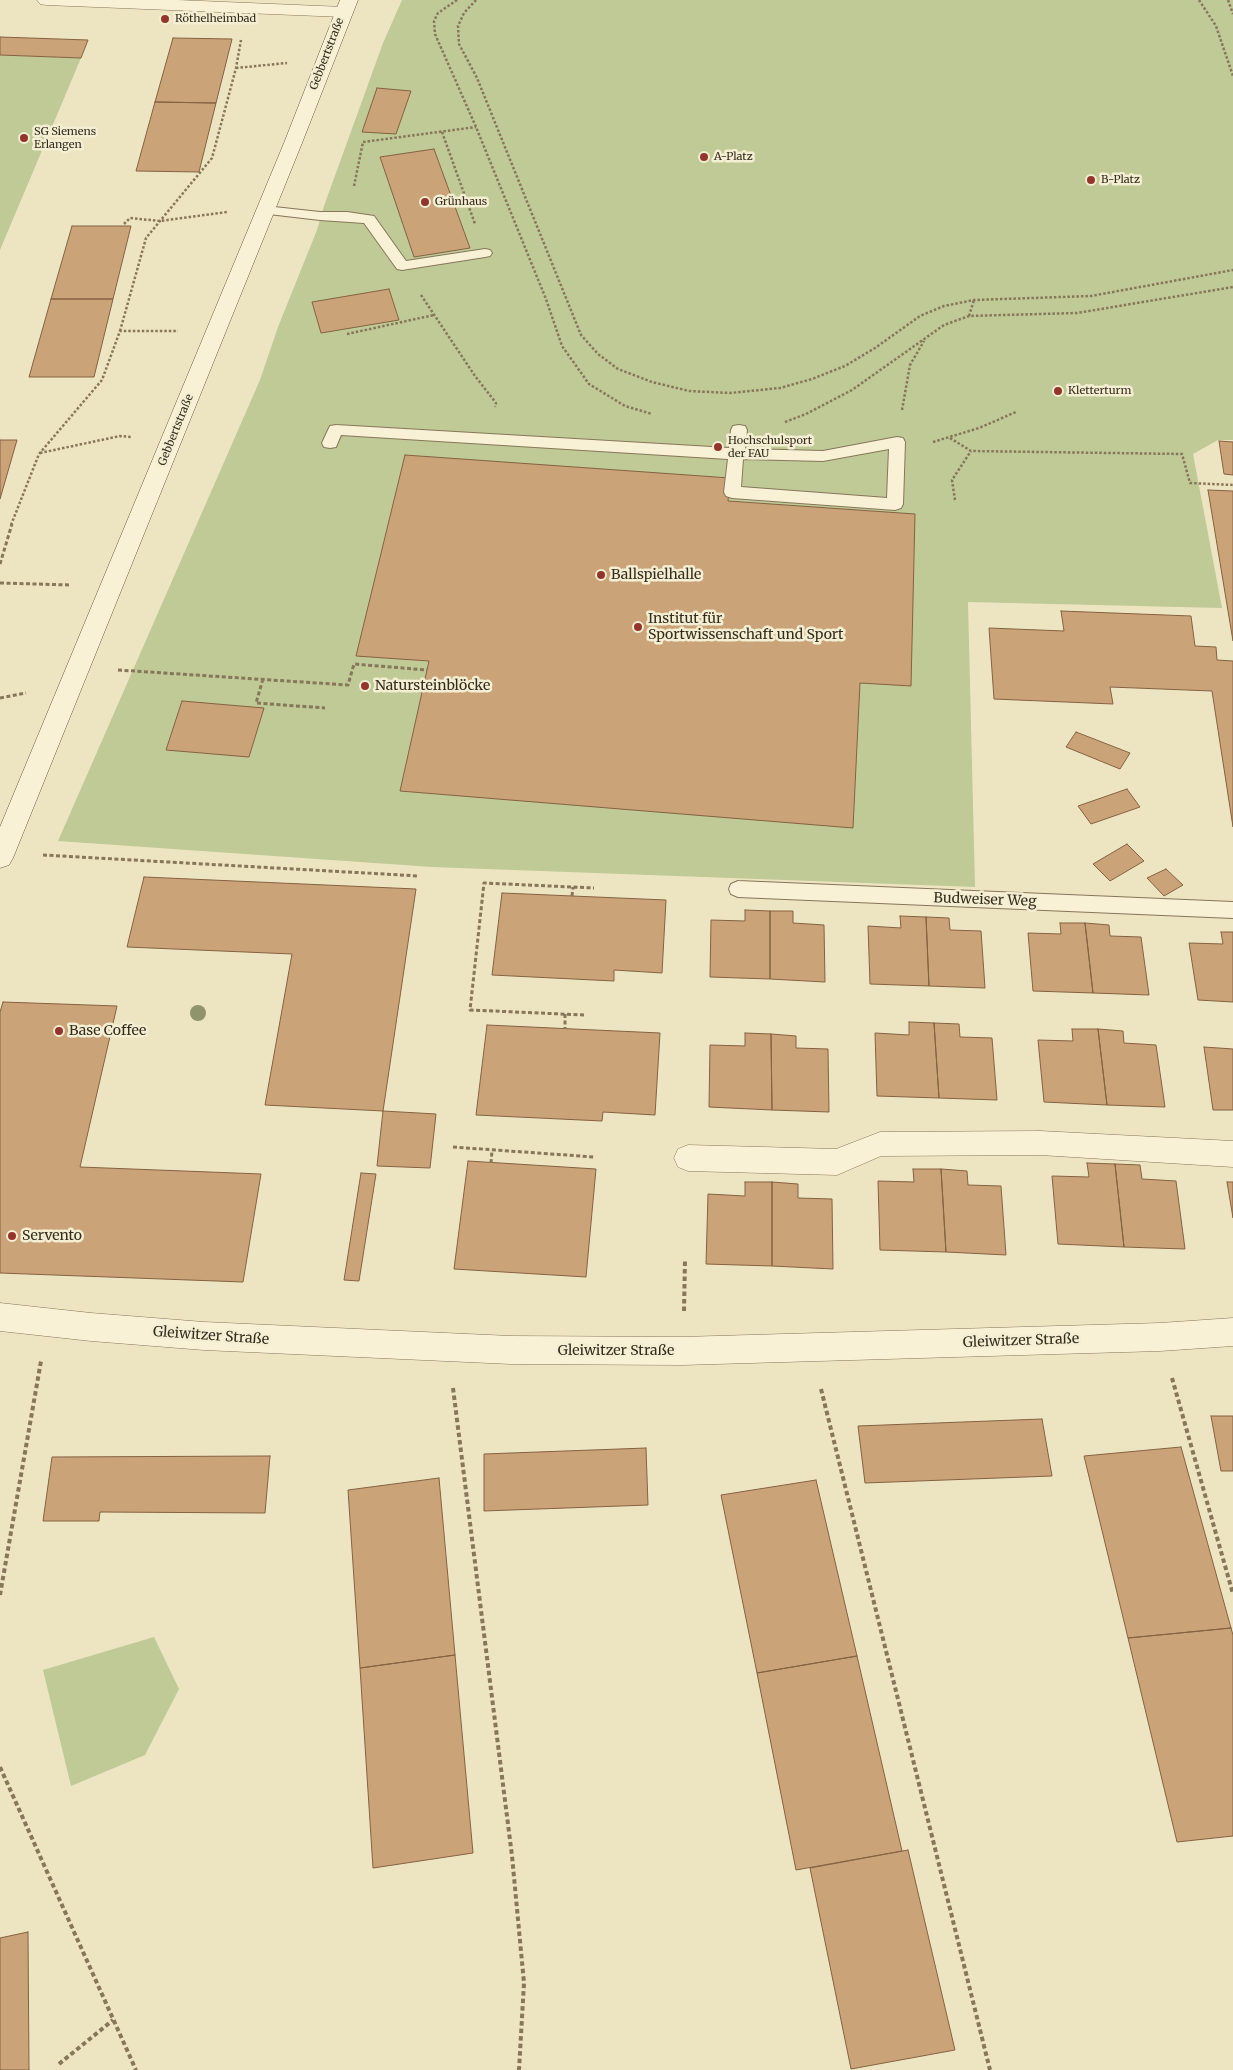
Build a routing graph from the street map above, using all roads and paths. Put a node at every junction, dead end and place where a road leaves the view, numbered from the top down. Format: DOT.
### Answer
graph roads {
  1 [pos="46,0"];
  2 [pos="457,0"];
  3 [pos="476,0"];
  4 [pos="1199,0"];
  5 [pos="1228,0"];
  6 [pos="346,6"];
  7 [pos="244,8"];
  8 [pos="1233,14"];
  9 [pos="325,60"];
  10 [pos="236,68"];
  11 [pos="1233,76"];
  12 [pos="476,127"];
  13 [pos="442,132"];
  14 [pos="265,210"];
  15 [pos="347,216"];
  16 [pos="160,221"];
  17 [pos="124,224"];
  18 [pos="485,253"];
  19 [pos="402,266"];
  20 [pos="1233,270"];
  21 [pos="1233,287"];
  22 [pos="974,300"];
  23 [pos="434,315"];
  24 [pos="969,316"];
  25 [pos="120,331"];
  26 [pos="214,334"];
  27 [pos="347,334"];
  28 [pos="926,338"];
  29 [pos="1016,412"];
  30 [pos="657,416"];
  31 [pos="739,430"];
  32 [pos="490,438"];
  33 [pos="950,438"];
  34 [pos="172,440"];
  35 [pos="897,442"];
  36 [pos="330,444"];
  37 [pos="971,451"];
  38 [pos="39,454"];
  39 [pos="736,454"];
  40 [pos="1233,485"];
  41 [pos="955,500"];
  42 [pos="0,564"];
  43 [pos="0,583"];
  44 [pos="111,589"];
  45 [pos="77,668"];
  46 [pos="427,670"];
  47 [pos="263,680"];
  48 [pos="325,708"];
  49 [pos="1,855"];
  50 [pos="419,876"];
  51 [pos="573,887"];
  52 [pos="594,888"];
  53 [pos="738,889"];
  54 [pos="572,896"];
  55 [pos="1233,910"];
  56 [pos="565,1014"];
  57 [pos="584,1015"];
  58 [pos="565,1029"];
  59 [pos="453,1148"];
  60 [pos="492,1150"];
  61 [pos="1233,1154"];
  62 [pos="594,1156"];
  63 [pos="688,1158"];
  64 [pos="491,1163"];
  65 [pos="685,1259"];
  66 [pos="0,1318"];
  67 [pos="48,1323"];
  68 [pos="1233,1332"];
  69 [pos="1160,1337"];
  70 [pos="448,1347"];
  71 [pos="811,1348"];
  72 [pos="682,1351"];
  73 [pos="1233,1594"];
  74 [pos="0,1595"];
  75 [pos="0,1767"];
  76 [pos="113,2020"];
  77 [pos="58,2064"];
  78 [pos="136,2070"];
  79 [pos="518,2070"];
  80 [pos="990,2070"];
  1 -- 7 [label="street"];
  2 -- 12 [label="path"];
  3 -- 22 [label="path"];
  4 -- 11 [label="path"];
  5 -- 8 [label="path"];
  6 -- 7 [label="street"];
  6 -- 9 [label="street, Gebbertstraße"];
  7 -- 10 [label="path"];
  9 -- 10 [label="path"];
  9 -- 14 [label="street, Gebbertstraße"];
  10 -- 16 [label="path"];
  12 -- 13 [label="path"];
  12 -- 30 [label="path"];
  13 -- 15 [label="path"];
  13 -- 18 [label="path"];
  14 -- 15 [label="lane"];
  14 -- 16 [label="path"];
  14 -- 26 [label="street, Gebbertstraße"];
  15 -- 19 [label="lane"];
  16 -- 17 [label="path"];
  16 -- 25 [label="path"];
  18 -- 19 [label="lane"];
  19 -- 23 [label="path"];
  20 -- 22 [label="path"];
  21 -- 24 [label="path"];
  22 -- 24 [label="path"];
  23 -- 27 [label="path"];
  23 -- 32 [label="path"];
  24 -- 28 [label="path"];
  25 -- 26 [label="path"];
  25 -- 38 [label="path"];
  26 -- 34 [label="street, Gebbertstraße"];
  28 -- 31 [label="path"];
  28 -- 35 [label="path"];
  29 -- 33 [label="path"];
  31 -- 39 [label="lane"];
  32 -- 36 [label="lane"];
  32 -- 39 [label="lane"];
  33 -- 35 [label="path"];
  33 -- 37 [label="path"];
  34 -- 38 [label="path"];
  34 -- 44 [label="street, Gebbertstraße"];
  35 -- 39 [label="lane"];
  35 -- 39 [label="lane"];
  37 -- 40 [label="path"];
  37 -- 41 [label="path"];
  38 -- 42 [label="path"];
  43 -- 44 [label="path"];
  44 -- 45 [label="street, Gebbertstraße"];
  45 -- 47 [label="path"];
  45 -- 49 [label="street, Gebbertstraße"];
  46 -- 47 [label="path"];
  47 -- 48 [label="path"];
  49 -- 50 [label="path"];
  51 -- 52 [label="path"];
  51 -- 54 [label="path"];
  51 -- 56 [label="path"];
  53 -- 55 [label="lane, Budweiser Weg"];
  56 -- 57 [label="path"];
  56 -- 58 [label="path"];
  59 -- 60 [label="path"];
  60 -- 62 [label="path"];
  60 -- 64 [label="path"];
  61 -- 63 [label="street"];
  65 -- 72 [label="path"];
  66 -- 67 [label="street, Gleiwitzer Straße"];
  67 -- 70 [label="street, Gleiwitzer Straße"];
  67 -- 74 [label="path"];
  68 -- 69 [label="street, Gleiwitzer Straße"];
  69 -- 71 [label="street, Gleiwitzer Straße"];
  69 -- 73 [label="path"];
  70 -- 72 [label="street, Gleiwitzer Straße"];
  70 -- 79 [label="path"];
  71 -- 72 [label="street, Gleiwitzer Straße"];
  71 -- 80 [label="path"];
  75 -- 76 [label="path"];
  76 -- 77 [label="path"];
  76 -- 78 [label="path"];
}
